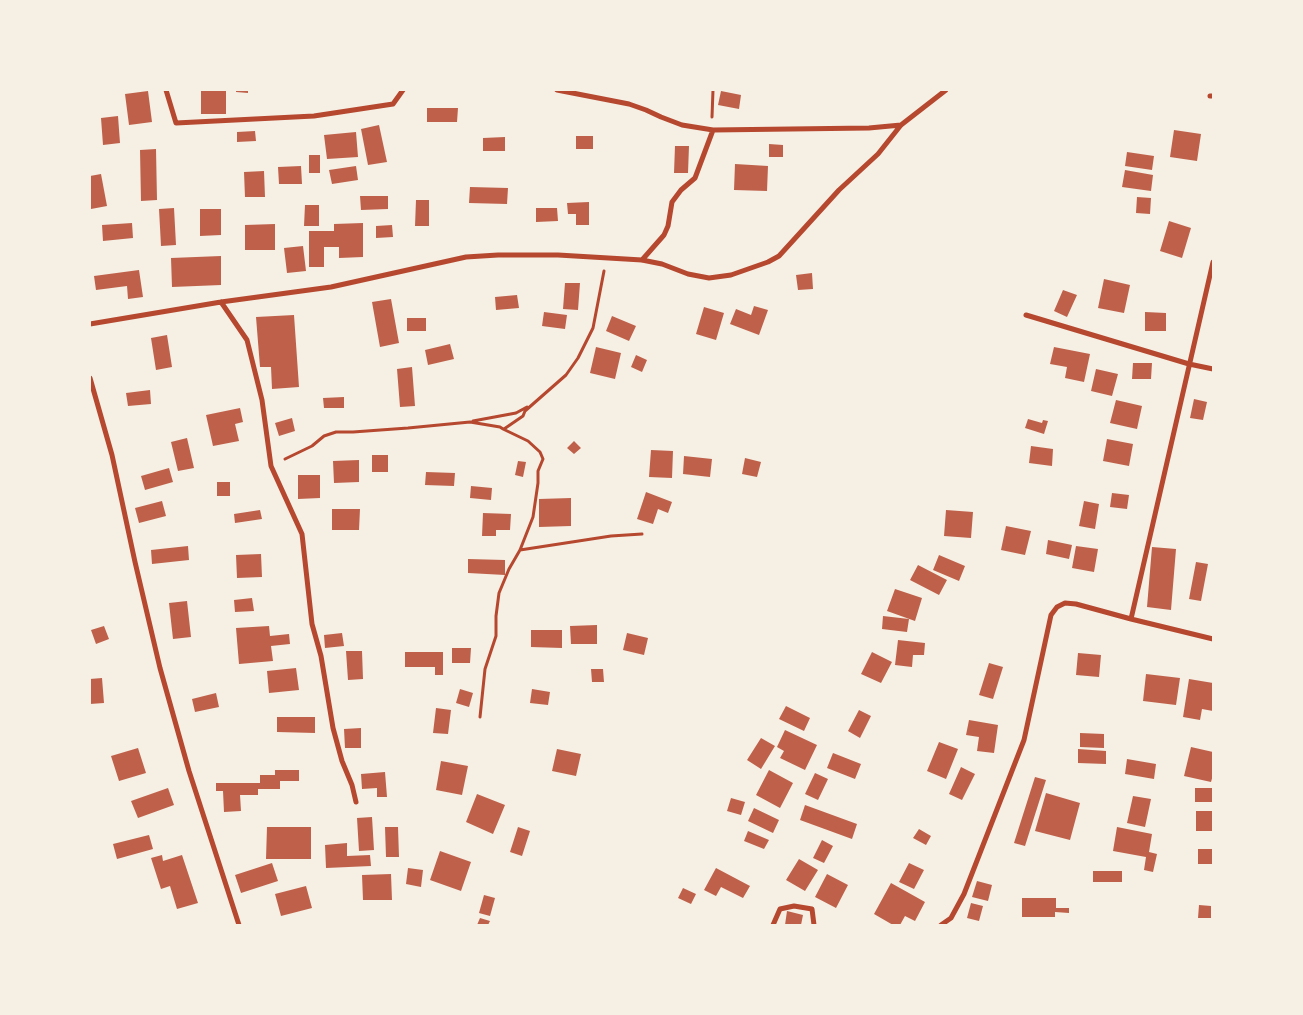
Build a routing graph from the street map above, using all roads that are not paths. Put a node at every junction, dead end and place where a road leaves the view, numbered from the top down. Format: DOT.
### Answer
graph roads {
  1 [pos="166,90"];
  2 [pos="403,90"];
  3 [pos="557,90"];
  4 [pos="946,90"];
  5 [pos="901,125"];
  6 [pos="713,130"];
  7 [pos="642,260"];
  8 [pos="1213,262"];
  9 [pos="222,302"];
  10 [pos="1026,314"];
  11 [pos="90,324"];
  12 [pos="1189,364"];
  13 [pos="1213,369"];
  14 [pos="90,378"];
  15 [pos="1131,619"];
  16 [pos="1213,640"];
  17 [pos="356,802"];
  18 [pos="239,925"];
  19 [pos="773,925"];
  20 [pos="814,925"];
  21 [pos="941,925"];
  1 -- 2 [label="street"];
  3 -- 6 [label="street"];
  4 -- 5 [label="street"];
  5 -- 6 [label="street"];
  5 -- 7 [label="street"];
  6 -- 7 [label="street"];
  7 -- 9 [label="street"];
  8 -- 12 [label="street"];
  9 -- 11 [label="street"];
  9 -- 17 [label="street"];
  10 -- 12 [label="street"];
  12 -- 13 [label="street"];
  12 -- 15 [label="street"];
  14 -- 18 [label="street"];
  15 -- 16 [label="street"];
  15 -- 21 [label="street"];
  19 -- 20 [label="street"];
}
